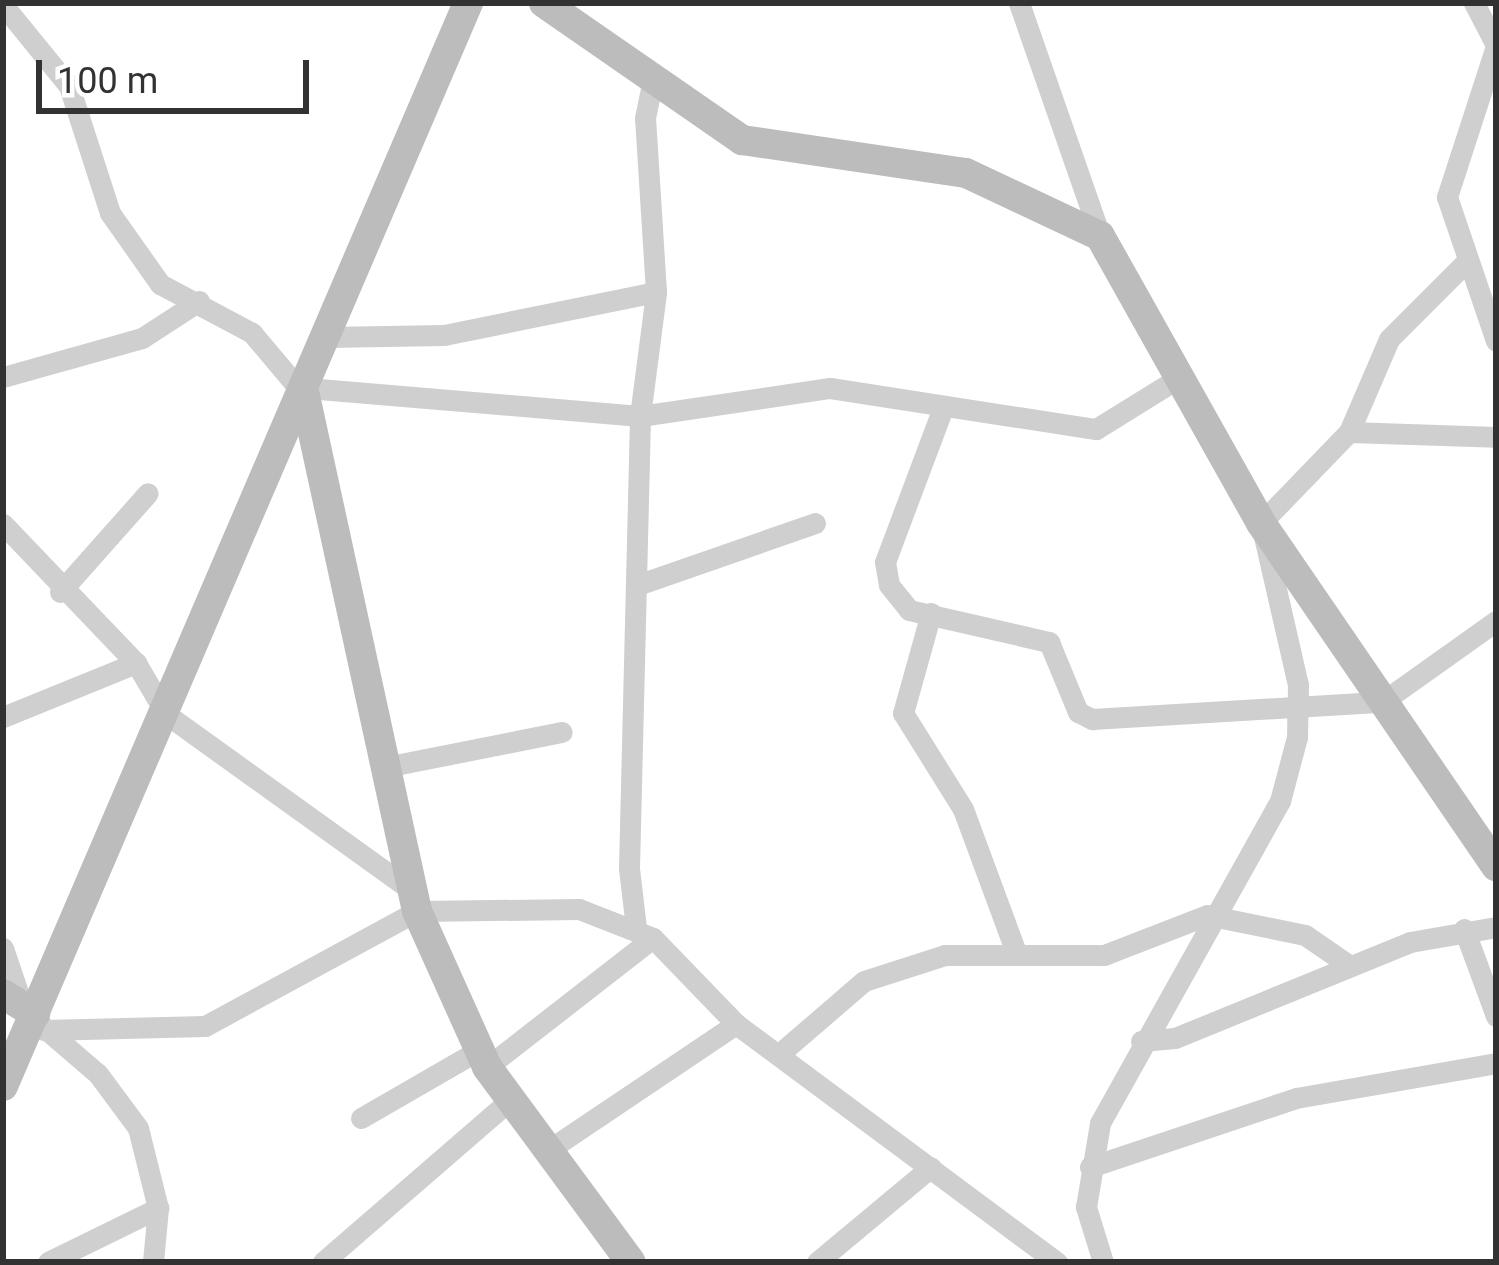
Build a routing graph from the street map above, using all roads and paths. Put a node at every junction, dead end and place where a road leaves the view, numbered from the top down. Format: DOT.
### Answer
graph roads {
  1 [pos="468,3"];
  2 [pos="544,3"];
  3 [pos="1019,3"];
  4 [pos="1474,3"];
  5 [pos="3,5"];
  6 [pos="1496,45"];
  7 [pos="654,74"];
  8 [pos="1100,236"];
  9 [pos="1462,265"];
  10 [pos="656,292"];
  11 [pos="199,301"];
  12 [pos="327,337"];
  13 [pos="1496,340"];
  14 [pos="3,377"];
  15 [pos="1180,377"];
  16 [pos="306,392"];
  17 [pos="941,413"];
  18 [pos="640,416"];
  19 [pos="1349,432"];
  20 [pos="1496,437"];
  21 [pos="148,494"];
  22 [pos="1262,523"];
  23 [pos="3,524"];
  24 [pos="815,524"];
  25 [pos="643,583"];
  26 [pos="60,592"];
  27 [pos="1319,604"];
  28 [pos="931,614"];
  29 [pos="1281,620"];
  30 [pos="1496,621"];
  31 [pos="136,664"];
  32 [pos="1299,698"];
  33 [pos="1382,701"];
  34 [pos="166,713"];
  35 [pos="3,717"];
  36 [pos="562,732"];
  37 [pos="385,767"];
  38 [pos="1496,866"];
  39 [pos="415,901"];
  40 [pos="1207,915"];
  41 [pos="1496,927"];
  42 [pos="1464,928"];
  43 [pos="645,933"];
  44 [pos="3,949"];
  45 [pos="1016,952"];
  46 [pos="1350,966"];
  47 [pos="26,1011"];
  48 [pos="1496,1016"];
  49 [pos="736,1024"];
  50 [pos="1141,1041"];
  51 [pos="778,1054"];
  52 [pos="483,1059"];
  53 [pos="1496,1063"];
  54 [pos="3,1086"];
  55 [pos="509,1101"];
  56 [pos="362,1118"];
  57 [pos="547,1150"];
  58 [pos="1090,1166"];
  59 [pos="932,1167"];
  60 [pos="158,1208"];
  61 [pos="48,1262"];
  62 [pos="153,1262"];
  63 [pos="323,1262"];
  64 [pos="631,1262"];
  65 [pos="817,1262"];
  66 [pos="1057,1262"];
  67 [pos="1103,1262"];
  1 -- 12 [label="street"];
  2 -- 7 [label="street"];
  3 -- 8 [label="street"];
  4 -- 6 [label="street"];
  5 -- 11 [label="street"];
  6 -- 9 [label="street"];
  7 -- 8 [label="street"];
  7 -- 10 [label="street"];
  8 -- 15 [label="street"];
  9 -- 13 [label="street"];
  9 -- 19 [label="street"];
  10 -- 12 [label="street"];
  10 -- 18 [label="street"];
  11 -- 14 [label="street"];
  11 -- 16 [label="street"];
  12 -- 16 [label="street"];
  15 -- 17 [label="street"];
  15 -- 22 [label="street"];
  16 -- 18 [label="street"];
  16 -- 34 [label="street"];
  16 -- 37 [label="street"];
  17 -- 18 [label="street"];
  17 -- 28 [label="street"];
  18 -- 25 [label="street"];
  19 -- 20 [label="street"];
  19 -- 22 [label="street"];
  21 -- 26 [label="street"];
  22 -- 27 [label="street"];
  22 -- 29 [label="street"];
  23 -- 26 [label="street"];
  24 -- 25 [label="street"];
  25 -- 43 [label="street"];
  26 -- 31 [label="street"];
  27 -- 29 [label="street"];
  27 -- 33 [label="street"];
  28 -- 32 [label="street"];
  28 -- 45 [label="street"];
  29 -- 32 [label="street"];
  30 -- 33 [label="street"];
  31 -- 34 [label="street"];
  31 -- 35 [label="street"];
  32 -- 33 [label="street"];
  32 -- 40 [label="street"];
  33 -- 38 [label="street"];
  34 -- 39 [label="street"];
  34 -- 47 [label="street"];
  36 -- 37 [label="street"];
  37 -- 39 [label="street"];
  39 -- 43 [label="street"];
  39 -- 47 [label="street"];
  39 -- 52 [label="street"];
  40 -- 45 [label="street"];
  40 -- 46 [label="street"];
  40 -- 50 [label="street"];
  41 -- 42 [label="street"];
  42 -- 46 [label="street"];
  42 -- 48 [label="street"];
  43 -- 49 [label="street"];
  43 -- 52 [label="street"];
  44 -- 47 [label="street"];
  45 -- 51 [label="street"];
  46 -- 50 [label="street"];
  47 -- 54 [label="street"];
  47 -- 60 [label="street"];
  49 -- 51 [label="street"];
  49 -- 57 [label="street"];
  50 -- 58 [label="street"];
  51 -- 59 [label="street"];
  52 -- 55 [label="street"];
  52 -- 56 [label="street"];
  53 -- 58 [label="street"];
  55 -- 57 [label="street"];
  55 -- 63 [label="street"];
  57 -- 64 [label="street"];
  58 -- 67 [label="street"];
  59 -- 65 [label="street"];
  59 -- 66 [label="street"];
  60 -- 61 [label="street"];
  60 -- 62 [label="street"];
}
